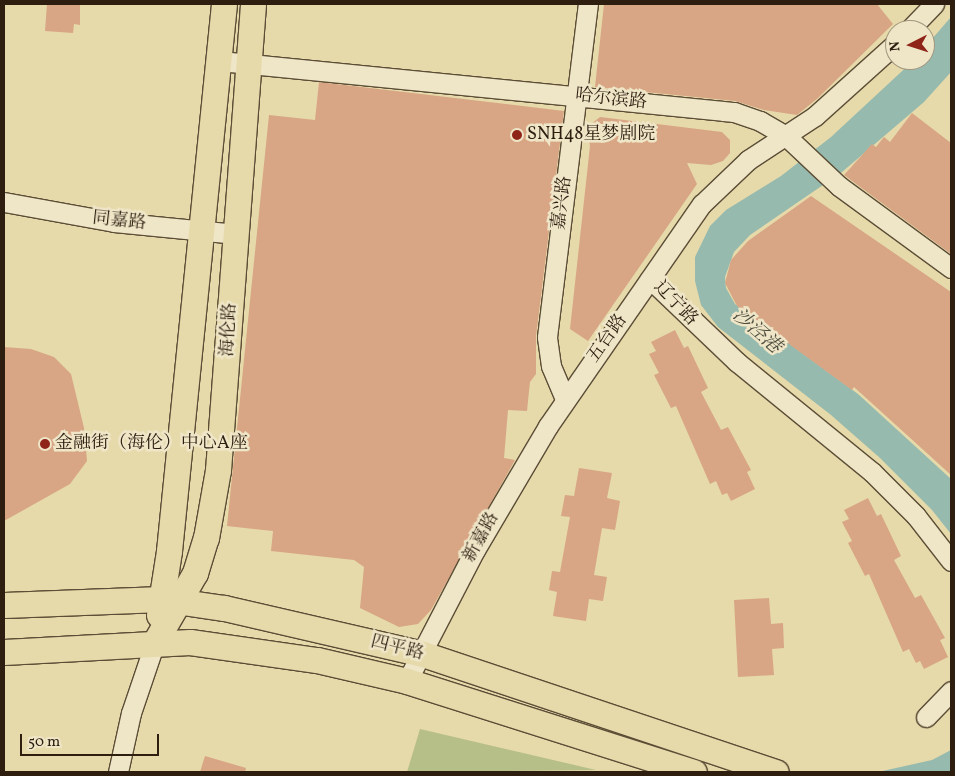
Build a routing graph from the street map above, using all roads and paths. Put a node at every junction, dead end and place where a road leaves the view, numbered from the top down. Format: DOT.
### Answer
graph roads {
  1 [pos="224,4"];
  2 [pos="253,4"];
  3 [pos="588,4"];
  4 [pos="934,4"];
  5 [pos="919,20"];
  6 [pos="885,53"];
  7 [pos="220,61"];
  8 [pos="247,63"];
  9 [pos="575,96"];
  10 [pos="786,136"];
  11 [pos="4,202"];
  12 [pos="200,229"];
  13 [pos="236,234"];
  14 [pos="951,268"];
  15 [pos="650,279"];
  16 [pos="565,399"];
  17 [pos="951,560"];
  18 [pos="172,600"];
  19 [pos="4,605"];
  20 [pos="155,642"];
  21 [pos="4,652"];
  22 [pos="423,654"];
  23 [pos="407,681"];
  24 [pos="951,691"];
  25 [pos="926,717"];
  26 [pos="118,772"];
  27 [pos="694,772"];
  28 [pos="776,772"];
  1 -- 7 [label="main road, 海伦路"];
  2 -- 8 [label="main road, 海伦路"];
  3 -- 9 [label="street, 嘉兴路"];
  4 -- 5 [label="street"];
  6 -- 10 [label="street, 辽宁路"];
  7 -- 8 [label="street, 哈尔滨路"];
  7 -- 12 [label="main road, 海伦路"];
  8 -- 9 [label="street, 哈尔滨路"];
  8 -- 13 [label="main road, 海伦路"];
  9 -- 10 [label="street, 哈尔滨路"];
  9 -- 16 [label="street, 嘉兴路"];
  10 -- 14 [label="street, 哈尔滨路"];
  10 -- 15 [label="street, 辽宁路"];
  11 -- 12 [label="street, 同嘉路"];
  12 -- 13 [label="street, 同嘉路"];
  12 -- 18 [label="main road, 海伦路"];
  13 -- 18 [label="main road, 海伦路"];
  15 -- 16 [label="street, 五台路"];
  15 -- 17 [label="street, 辽宁路"];
  16 -- 22 [label="street, 新嘉路"];
  18 -- 19 [label="main road, 四平路"];
  18 -- 20 [label="main road, 海伦路"];
  18 -- 22 [label="main road, 四平路"];
  20 -- 21 [label="main road, 四平路"];
  20 -- 23 [label="main road, 四平路"];
  20 -- 26 [label="street, 海伦路"];
  22 -- 23 [label="street, 新嘉路"];
  22 -- 28 [label="main road, 四平路"];
  23 -- 27 [label="main road, 四平路"];
  24 -- 25 [label="street"];
}
